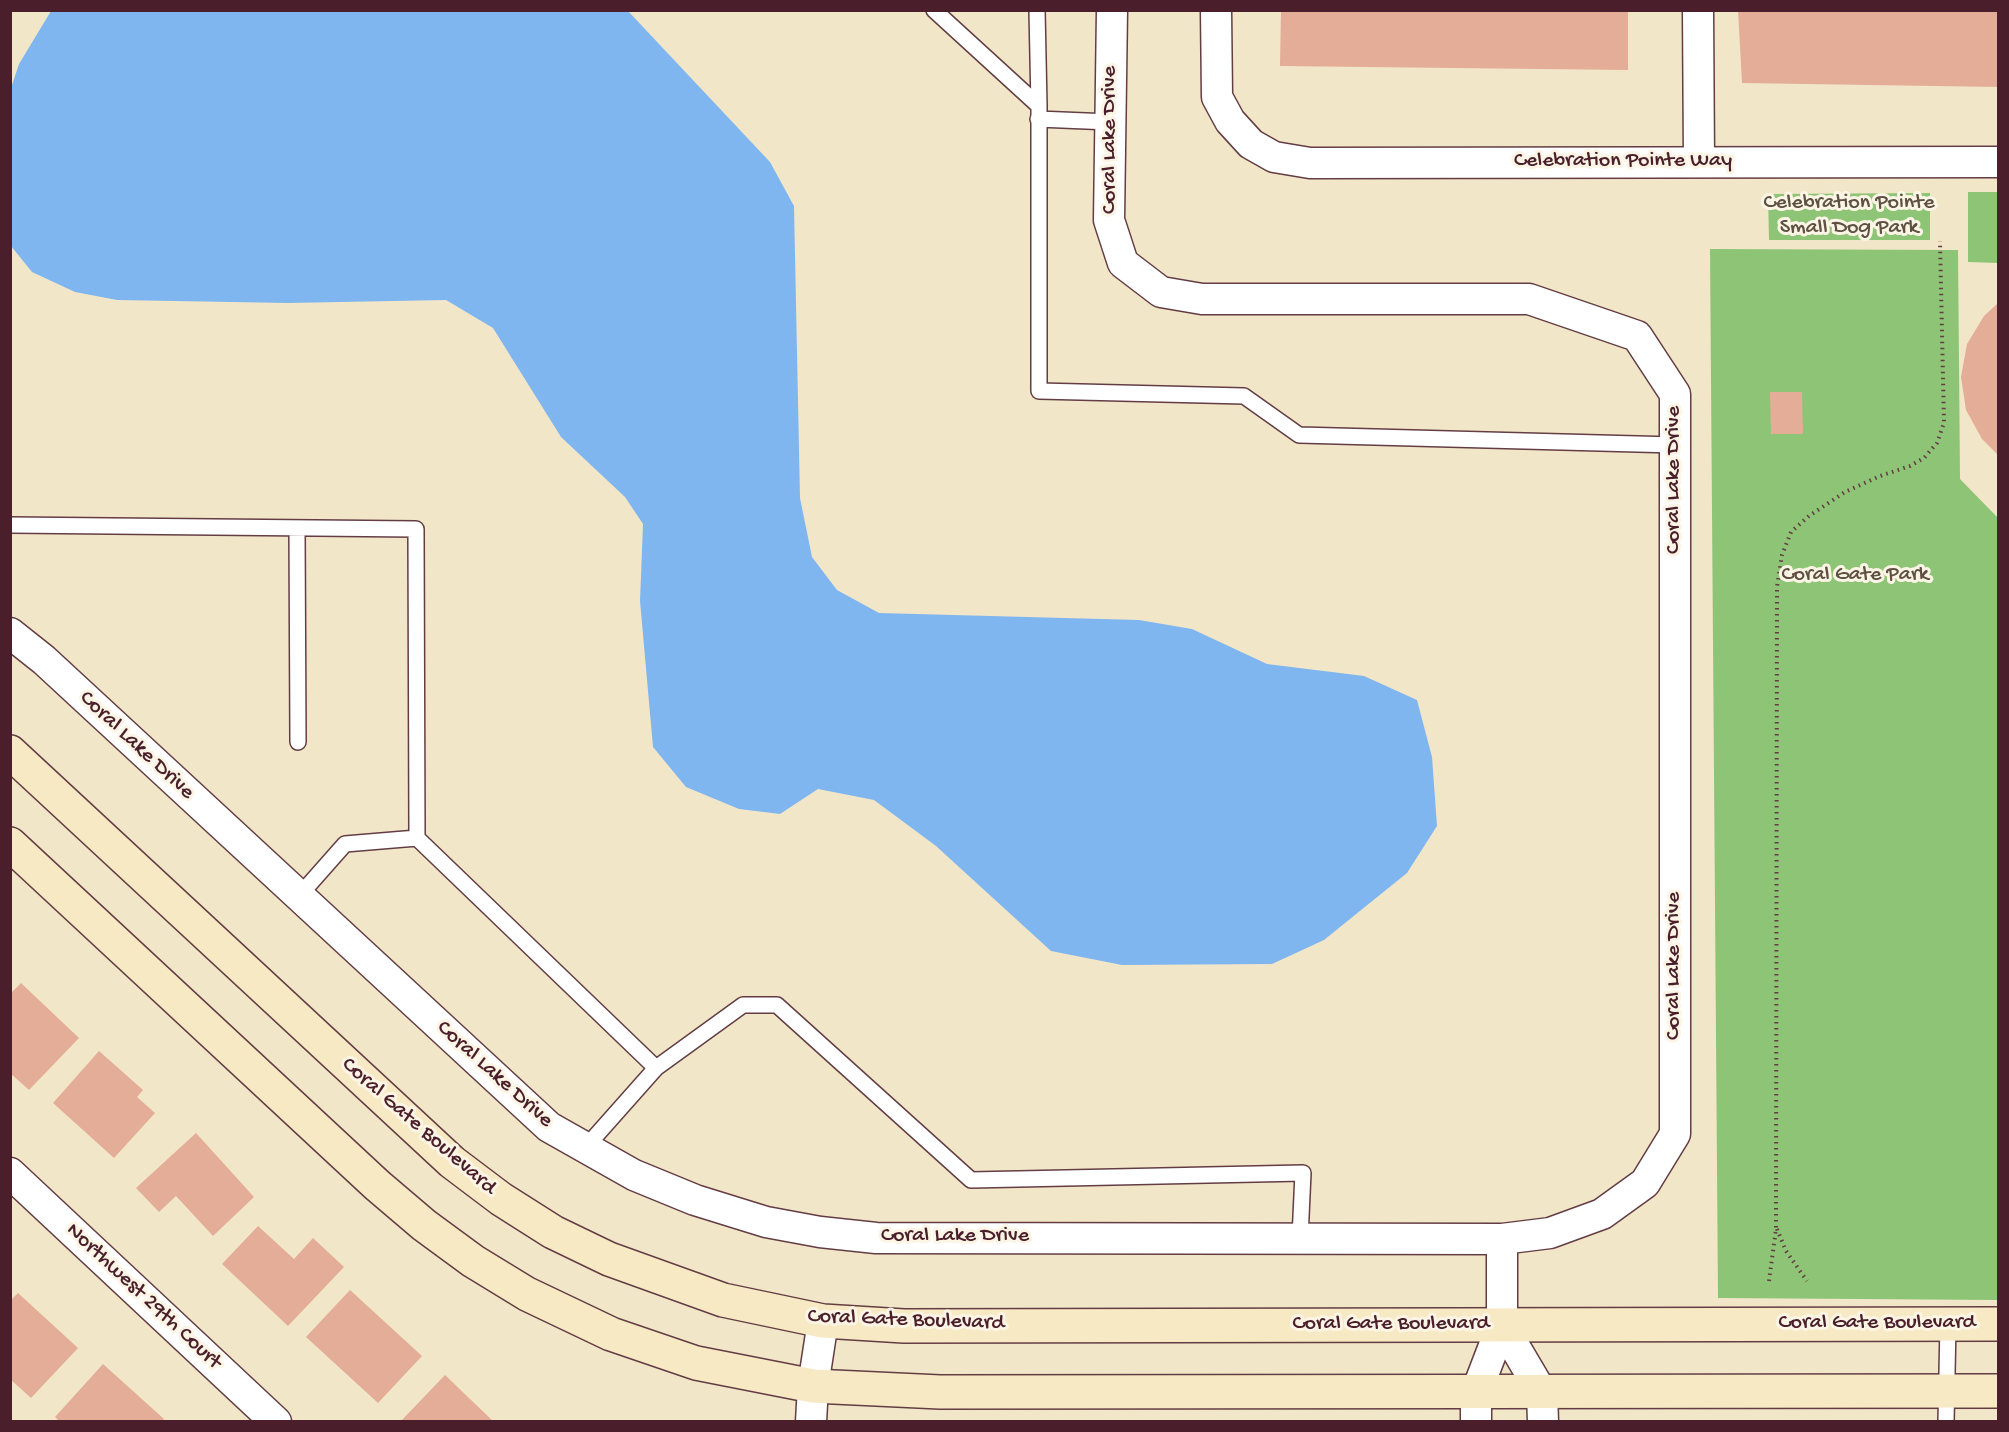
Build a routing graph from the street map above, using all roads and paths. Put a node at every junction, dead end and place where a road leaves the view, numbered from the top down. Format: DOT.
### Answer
graph roads {
  1 [pos="934,10"];
  2 [pos="1037,10"];
  3 [pos="1112,10"];
  4 [pos="1216,10"];
  5 [pos="1698,10"];
  6 [pos="1039,112"];
  7 [pos="1110,122"];
  8 [pos="1699,162"];
  9 [pos="1998,162"];
  10 [pos="1940,241"];
  11 [pos="1675,446"];
  12 [pos="10,525"];
  13 [pos="297,528"];
  14 [pos="10,633"];
  15 [pos="298,742"];
  16 [pos="10,752"];
  17 [pos="417,838"];
  18 [pos="10,844"];
  19 [pos="299,896"];
  20 [pos="656,1068"];
  21 [pos="585,1148"];
  22 [pos="10,1173"];
  23 [pos="1776,1229"];
  24 [pos="1299,1238"];
  25 [pos="1502,1239"];
  26 [pos="1769,1281"];
  27 [pos="1807,1281"];
  28 [pos="823,1321"];
  29 [pos="1948,1324"];
  30 [pos="1998,1324"];
  31 [pos="1502,1325"];
  32 [pos="813,1386"];
  33 [pos="1998,1391"];
  34 [pos="1476,1407"];
  35 [pos="1543,1407"];
  36 [pos="1947,1407"];
  37 [pos="276,1422"];
  38 [pos="811,1422"];
  1 -- 6 [label="lane"];
  2 -- 6 [label="lane"];
  3 -- 7 [label="street, Coral Lake Drive"];
  4 -- 8 [label="street, Celebration Pointe Way"];
  5 -- 8 [label="street"];
  6 -- 7 [label="lane"];
  6 -- 11 [label="lane"];
  7 -- 11 [label="street, Coral Lake Drive"];
  8 -- 9 [label="street, Celebration Pointe Way"];
  10 -- 23 [label="path"];
  11 -- 25 [label="street, Coral Lake Drive"];
  12 -- 13 [label="lane"];
  13 -- 15 [label="lane"];
  13 -- 17 [label="lane"];
  14 -- 19 [label="street, Coral Lake Drive"];
  16 -- 28 [label="street, Coral Gate Boulevard"];
  17 -- 19 [label="lane"];
  17 -- 20 [label="lane"];
  18 -- 32 [label="street"];
  19 -- 21 [label="street, Coral Lake Drive"];
  20 -- 21 [label="lane"];
  20 -- 24 [label="lane"];
  21 -- 24 [label="street, Coral Lake Drive"];
  22 -- 37 [label="street, Northwest 29th Court"];
  23 -- 26 [label="path"];
  23 -- 27 [label="path"];
  24 -- 25 [label="street, Coral Lake Drive"];
  25 -- 31 [label="street"];
  28 -- 31 [label="street, Coral Gate Boulevard"];
  28 -- 32 [label="street"];
  29 -- 30 [label="street, Coral Gate Boulevard"];
  29 -- 31 [label="street, Coral Gate Boulevard"];
  29 -- 36 [label="lane"];
  31 -- 34 [label="street"];
  31 -- 35 [label="street"];
  32 -- 34 [label="street"];
  32 -- 38 [label="street"];
  33 -- 36 [label="street"];
  34 -- 35 [label="street"];
  35 -- 36 [label="street"];
}
